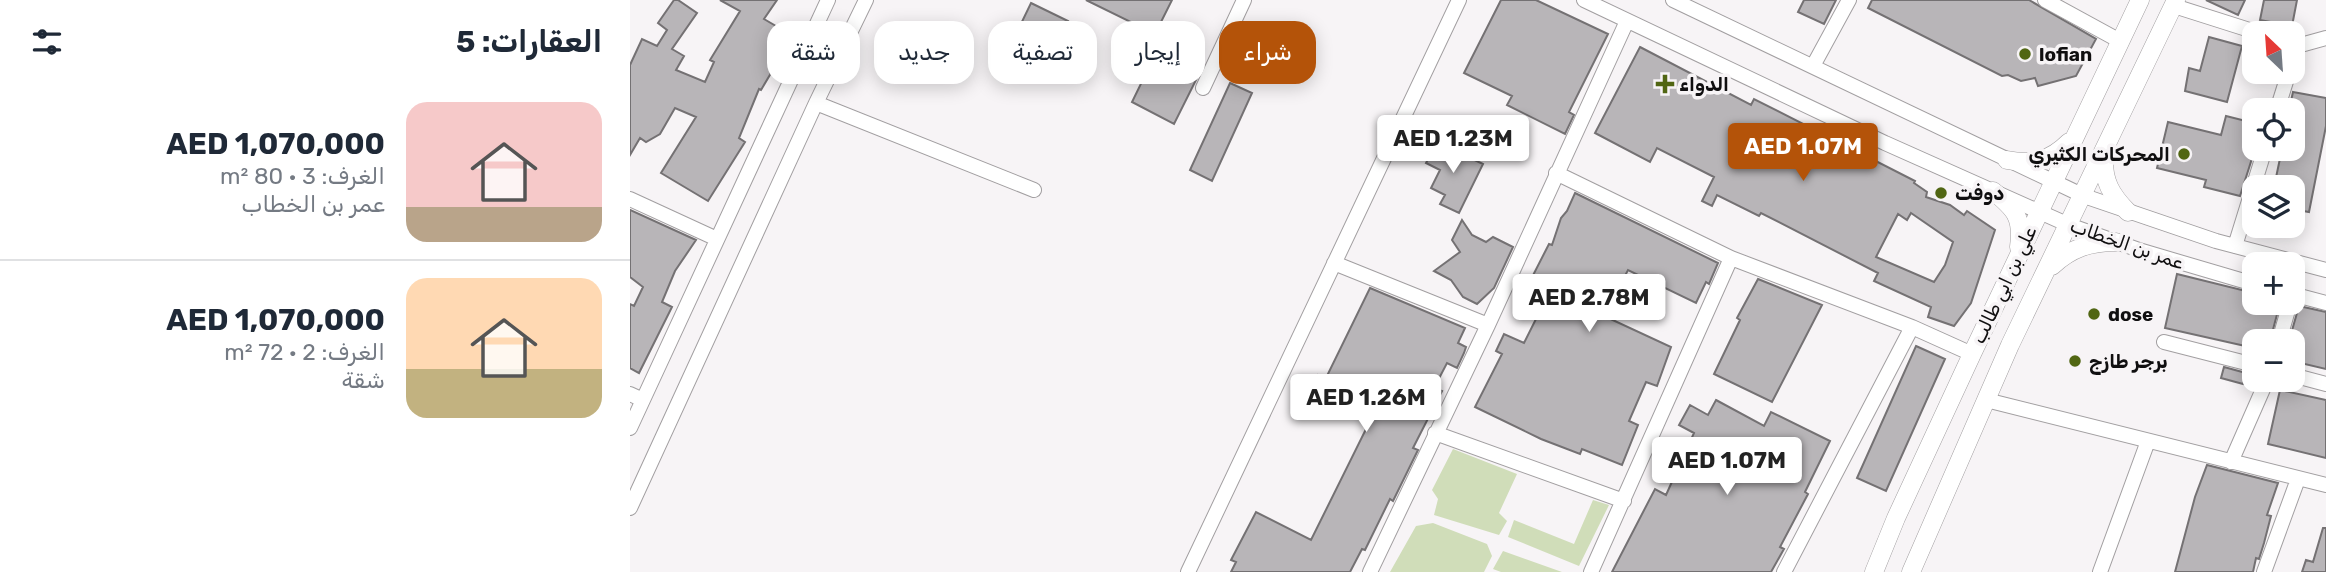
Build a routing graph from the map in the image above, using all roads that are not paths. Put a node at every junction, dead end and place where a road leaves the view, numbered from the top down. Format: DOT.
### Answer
graph roads {
  1 [pos="828,0"];
  2 [pos="866,0"];
  3 [pos="1244,0"];
  4 [pos="1459,0"];
  5 [pos="1584,0"];
  6 [pos="1673,0"];
  7 [pos="1849,0"];
  8 [pos="2045,0"];
  9 [pos="2140,0"];
  10 [pos="2175,3"];
  11 [pos="1627,21"];
  12 [pos="2242,27"];
  13 [pos="2326,38"];
  14 [pos="2120,41"];
  15 [pos="2305,46"];
  16 [pos="1813,66"];
  17 [pos="1203,88"];
  18 [pos="816,103"];
  19 [pos="2074,137"];
  20 [pos="2104,153"];
  21 [pos="2007,160"];
  22 [pos="2261,161"];
  23 [pos="1556,173"];
  24 [pos="2053,182"];
  25 [pos="1034,190"];
  26 [pos="1993,191"];
  27 [pos="2084,196"];
  28 [pos="630,199"];
  29 [pos="2039,212"];
  30 [pos="2128,212"];
  31 [pos="2069,225"];
  32 [pos="717,239"];
  33 [pos="2116,242"];
  34 [pos="2235,246"];
  35 [pos="2018,257"];
  36 [pos="1731,258"];
  37 [pos="1334,263"];
  38 [pos="2326,270"];
  39 [pos="2047,271"];
  40 [pos="2242,280"];
  41 [pos="2305,298"];
  42 [pos="2326,303"];
  43 [pos="1488,325"];
  44 [pos="1912,327"];
  45 [pos="2164,342"];
  46 [pos="1972,355"];
  47 [pos="2242,362"];
  48 [pos="2305,378"];
  49 [pos="2326,384"];
  50 [pos="2262,392"];
  51 [pos="637,397"];
  52 [pos="1986,400"];
  53 [pos="630,428"];
  54 [pos="1435,433"];
  55 [pos="2147,441"];
  56 [pos="2231,462"];
  57 [pos="2298,479"];
  58 [pos="2326,485"];
  59 [pos="1624,502"];
  60 [pos="630,508"];
  61 [pos="1188,572"];
  62 [pos="1370,572"];
  63 [pos="1591,572"];
  64 [pos="1784,572"];
  65 [pos="1874,572"];
  66 [pos="1911,572"];
  67 [pos="2100,572"];
  68 [pos="2264,572"];
  1 -- 32 [label="street"];
  2 -- 18 [label="street"];
  3 -- 17 [label="street"];
  4 -- 37 [label="street"];
  5 -- 11 [label="street, عمر بن الخطاب"];
  6 -- 16 [label="street, عمر بن الخطاب"];
  7 -- 16 [label="street"];
  8 -- 14 [label="street"];
  9 -- 14 [label="main road, علي بن ابي طالب"];
  10 -- 12 [label="street"];
  10 -- 20 [label="main road, علي بن ابي طالب"];
  11 -- 23 [label="street"];
  11 -- 26 [label="street, عمر بن الخطاب"];
  13 -- 15 [label="street"];
  14 -- 19 [label="main road, علي بن ابي طالب"];
  16 -- 21 [label="street, عمر بن الخطاب"];
  18 -- 25 [label="street"];
  18 -- 60 [label="street"];
  19 -- 21 [label="main road"];
  19 -- 24 [label="main road, علي بن ابي طالب"];
  20 -- 27 [label="main road, علي بن ابي طالب"];
  20 -- 30 [label="main road"];
  21 -- 24 [label="street, عمر بن الخطاب"];
  22 -- 34 [label="street"];
  23 -- 36 [label="street"];
  23 -- 43 [label="street"];
  24 -- 27 [label="street, عمر بن الخطاب"];
  24 -- 29 [label="main road, علي بن ابي طالب"];
  26 -- 29 [label="street, عمر بن الخطاب"];
  26 -- 35 [label="main road"];
  27 -- 30 [label="street, عمر بن الخطاب"];
  27 -- 31 [label="main road, علي بن ابي طالب"];
  28 -- 32 [label="street"];
  29 -- 31 [label="street, عمر بن الخطاب"];
  29 -- 35 [label="main road, علي بن ابي طالب"];
  30 -- 34 [label="street, عمر بن الخطاب"];
  31 -- 33 [label="street, عمر بن الخطاب"];
  31 -- 39 [label="main road, علي بن ابي طالب"];
  32 -- 51 [label="street"];
  33 -- 39 [label="main road"];
  33 -- 40 [label="street, عمر بن الخطاب"];
  34 -- 38 [label="street, عمر بن الخطاب"];
  35 -- 46 [label="main road, علي بن ابي طالب"];
  36 -- 44 [label="street"];
  36 -- 59 [label="street"];
  37 -- 43 [label="street"];
  37 -- 61 [label="street"];
  39 -- 52 [label="main road, علي بن ابي طالب"];
  41 -- 42 [label="street"];
  43 -- 54 [label="street"];
  44 -- 46 [label="street"];
  44 -- 64 [label="street"];
  45 -- 47 [label="street"];
  46 -- 65 [label="main road, علي بن ابي طالب"];
  48 -- 49 [label="street"];
  50 -- 56 [label="street"];
  51 -- 53 [label="street"];
  52 -- 55 [label="street"];
  52 -- 66 [label="main road, علي بن ابي طالب"];
  54 -- 59 [label="street"];
  54 -- 62 [label="street"];
  55 -- 56 [label="street"];
  55 -- 67 [label="street"];
  56 -- 57 [label="street"];
  57 -- 58 [label="street"];
  57 -- 68 [label="street"];
  59 -- 63 [label="street"];
}
